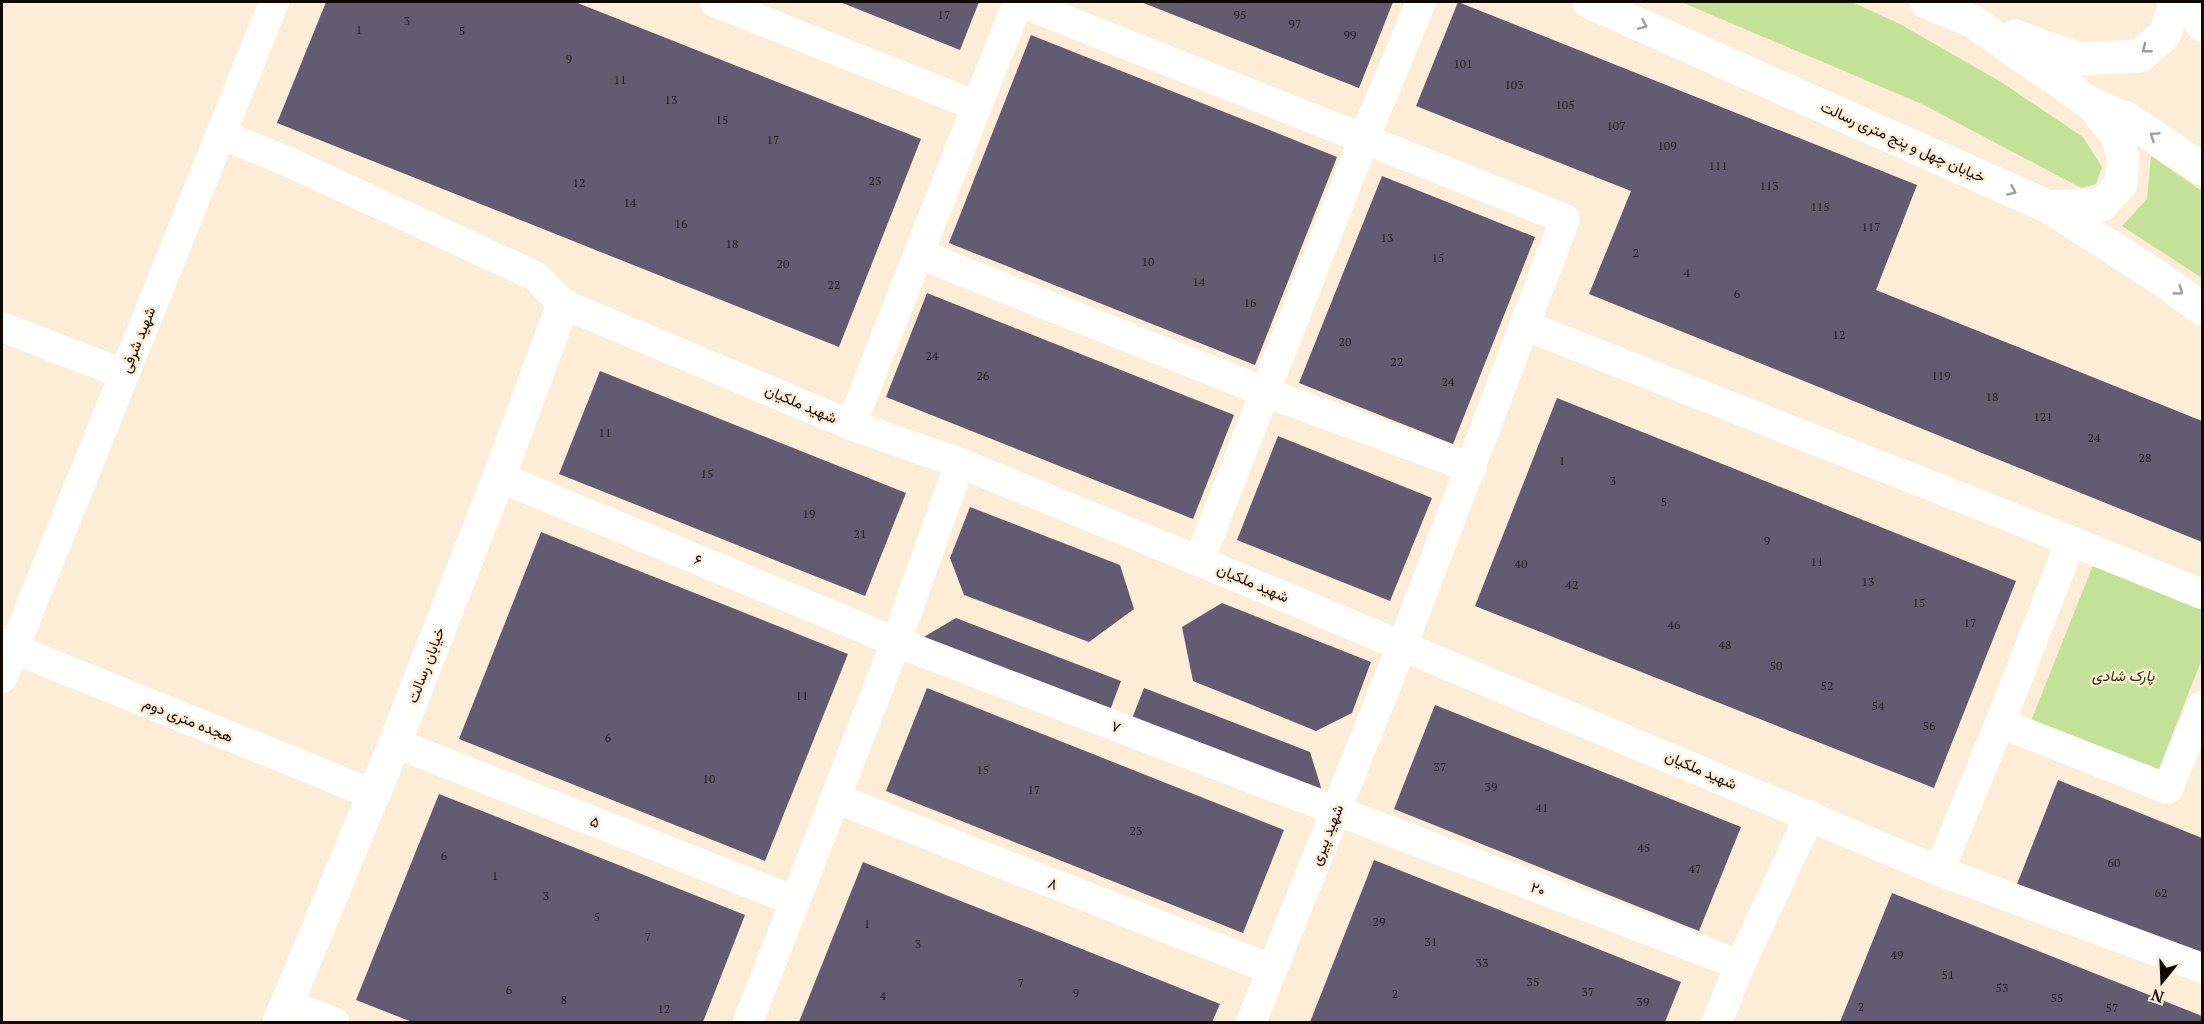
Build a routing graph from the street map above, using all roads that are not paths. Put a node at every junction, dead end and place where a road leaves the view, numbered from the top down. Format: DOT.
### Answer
graph roads {
  1 [pos="274,2"];
  2 [pos="715,2"];
  3 [pos="1019,2"];
  4 [pos="1421,2"];
  5 [pos="1589,2"];
  6 [pos="1926,2"];
  7 [pos="2175,2"];
  8 [pos="2191,2"];
  9 [pos="1972,21"];
  10 [pos="2202,25"];
  11 [pos="2090,103"];
  12 [pos="977,106"];
  13 [pos="220,135"];
  14 [pos="1364,139"];
  15 [pos="2202,169"];
  16 [pos="2049,207"];
  17 [pos="919,254"];
  18 [pos="563,304"];
  19 [pos="2202,309"];
  20 [pos="1524,325"];
  21 [pos="2,327"];
  22 [pos="124,374"];
  23 [pos="1265,392"];
  24 [pos="851,425"];
  25 [pos="960,463"];
  26 [pos="1472,468"];
  27 [pos="499,477"];
  28 [pos="2071,542"];
  29 [pos="1199,561"];
  30 [pos="2202,594"];
  31 [pos="896,642"];
  32 [pos="7,646"];
  33 [pos="1402,646"];
  34 [pos="2,678"];
  35 [pos="2202,707"];
  36 [pos="2000,723"];
  37 [pos="395,743"];
  38 [pos="375,795"];
  39 [pos="835,798"];
  40 [pos="1337,812"];
  41 [pos="1810,816"];
  42 [pos="1939,871"];
  43 [pos="795,901"];
  44 [pos="1740,965"];
  45 [pos="2202,968"];
  46 [pos="1271,969"];
  47 [pos="283,1013"];
  48 [pos="334,1023"];
  49 [pos="748,1023"];
  50 [pos="1251,1023"];
  51 [pos="1717,1023"];
  1 -- 13 [label="street, شهید شرفی"];
  2 -- 12 [label="street"];
  3 -- 12 [label="street"];
  3 -- 14 [label="street"];
  4 -- 14 [label="street"];
  5 -- 16 [label="main road, خیابان چهل و پنج متری رسالت, one-way"];
  6 -- 9 [label="main road"];
  7 -- 9 [label="main road, one-way"];
  8 -- 10 [label="main road"];
  9 -- 11 [label="main road"];
  15 -- 11 [label="main road, one-way"];
  11 -- 16 [label="main road"];
  12 -- 17 [label="street"];
  13 -- 18 [label="street"];
  13 -- 22 [label="street, شهید شرفی"];
  14 -- 20 [label="street, شهید پیری"];
  14 -- 23 [label="street"];
  16 -- 19 [label="main road, خیابان چهل و پنج متری رسالت, one-way"];
  17 -- 23 [label="street"];
  17 -- 24 [label="street"];
  18 -- 24 [label="street, شهید ملکیان"];
  18 -- 27 [label="main road, خیابان رسالت"];
  20 -- 26 [label="street, شهید پیری"];
  20 -- 28 [label="street"];
  21 -- 22 [label="street"];
  22 -- 32 [label="street, شهید شرفی"];
  23 -- 26 [label="street"];
  23 -- 29 [label="street"];
  24 -- 25 [label="street, شهید ملکیان"];
  25 -- 29 [label="street, شهید ملکیان"];
  25 -- 31 [label="street"];
  26 -- 33 [label="street, شهید پیری"];
  27 -- 31 [label="street, ۶"];
  27 -- 37 [label="main road, خیابان رسالت"];
  28 -- 30 [label="street"];
  28 -- 36 [label="street"];
  29 -- 33 [label="street, شهید ملکیان"];
  31 -- 39 [label="street"];
  31 -- 40 [label="street, ۷"];
  32 -- 34 [label="street, شهید شرفی"];
  32 -- 38 [label="street, هجده متری دوم"];
  33 -- 40 [label="street, شهید پیری"];
  33 -- 41 [label="street, شهید ملکیان"];
  35 -- 36 [label="street"];
  36 -- 42 [label="street"];
  37 -- 38 [label="main road, خیابان رسالت"];
  37 -- 43 [label="street, ۵"];
  38 -- 47 [label="main road, خیابان رسالت"];
  39 -- 43 [label="street"];
  39 -- 46 [label="street, ۸"];
  40 -- 44 [label="street, ۲۰"];
  40 -- 46 [label="street, شهید پیری"];
  41 -- 42 [label="street, شهید ملکیان"];
  41 -- 44 [label="street"];
  42 -- 45 [label="street, شهید ملکیان"];
  43 -- 49 [label="street"];
  44 -- 51 [label="street"];
  46 -- 50 [label="street, شهید پیری"];
  47 -- 48 [label="street"];
}
